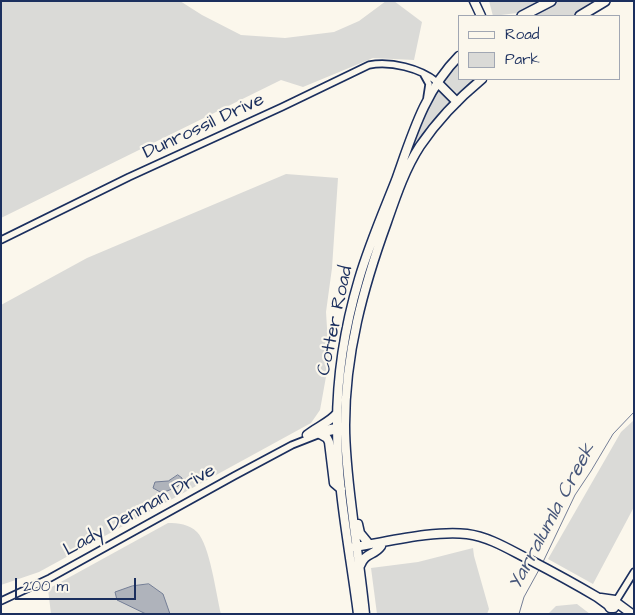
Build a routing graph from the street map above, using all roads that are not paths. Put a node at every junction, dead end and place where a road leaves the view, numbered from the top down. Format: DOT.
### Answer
graph roads {
  1 [pos="474,1"];
  2 [pos="480,1"];
  3 [pos="551,1"];
  4 [pos="604,1"];
  5 [pos="481,15"];
  6 [pos="486,15"];
  7 [pos="524,15"];
  8 [pos="582,15"];
  9 [pos="458,57"];
  10 [pos="422,73"];
  11 [pos="481,80"];
  12 [pos="438,82"];
  13 [pos="457,102"];
  14 [pos="424,106"];
  15 [pos="1,240"];
  16 [pos="337,413"];
  17 [pos="341,428"];
  18 [pos="320,434"];
  19 [pos="307,435"];
  20 [pos="292,445"];
  21 [pos="349,486"];
  22 [pos="341,489"];
  23 [pos="369,544"];
  24 [pos="384,544"];
  25 [pos="353,550"];
  26 [pos="359,569"];
  27 [pos="634,572"];
  28 [pos="1,601"];
  29 [pos="613,604"];
  30 [pos="358,614"];
  31 [pos="365,614"];
  32 [pos="625,614"];
  33 [pos="632,614"];
  1 -- 5 [label="main road"];
  2 -- 6 [label="main road"];
  3 -- 7 [label="highway"];
  4 -- 8 [label="highway"];
  9 -- 12 [label="main road, Cotter Road"];
  10 -- 12 [label="street, Dunrossil Drive"];
  10 -- 14 [label="street"];
  10 -- 15 [label="street, Dunrossil Drive"];
  11 -- 13 [label="main road, Cotter Road"];
  12 -- 13 [label="main road"];
  12 -- 14 [label="main road, Cotter Road"];
  13 -- 17 [label="main road, Cotter Road"];
  14 -- 16 [label="main road, Cotter Road"];
  16 -- 17 [label="main road, Cotter Road"];
  16 -- 19 [label="main road"];
  17 -- 18 [label="street, Lady Denman Drive"];
  17 -- 19 [label="street, Lady Denman Drive"];
  17 -- 21 [label="main road, Cotter Road"];
  17 -- 22 [label="main road, Cotter Road"];
  18 -- 20 [label="street, Lady Denman Drive"];
  18 -- 22 [label="main road"];
  19 -- 20 [label="street, Lady Denman Drive"];
  20 -- 28 [label="street, Lady Denman Drive"];
  21 -- 23 [label="main road"];
  21 -- 25 [label="main road, Cotter Road"];
  22 -- 25 [label="main road, Cotter Road"];
  23 -- 24 [label="main road"];
  23 -- 25 [label="main road"];
  24 -- 25 [label="main road"];
  24 -- 26 [label="main road"];
  24 -- 29 [label="main road"];
  25 -- 26 [label="main road, Cotter Road"];
  25 -- 30 [label="main road, Cotter Road"];
  26 -- 31 [label="main road, Cotter Road"];
  27 -- 29 [label="street"];
  29 -- 32 [label="main road"];
  29 -- 33 [label="main road"];
}
